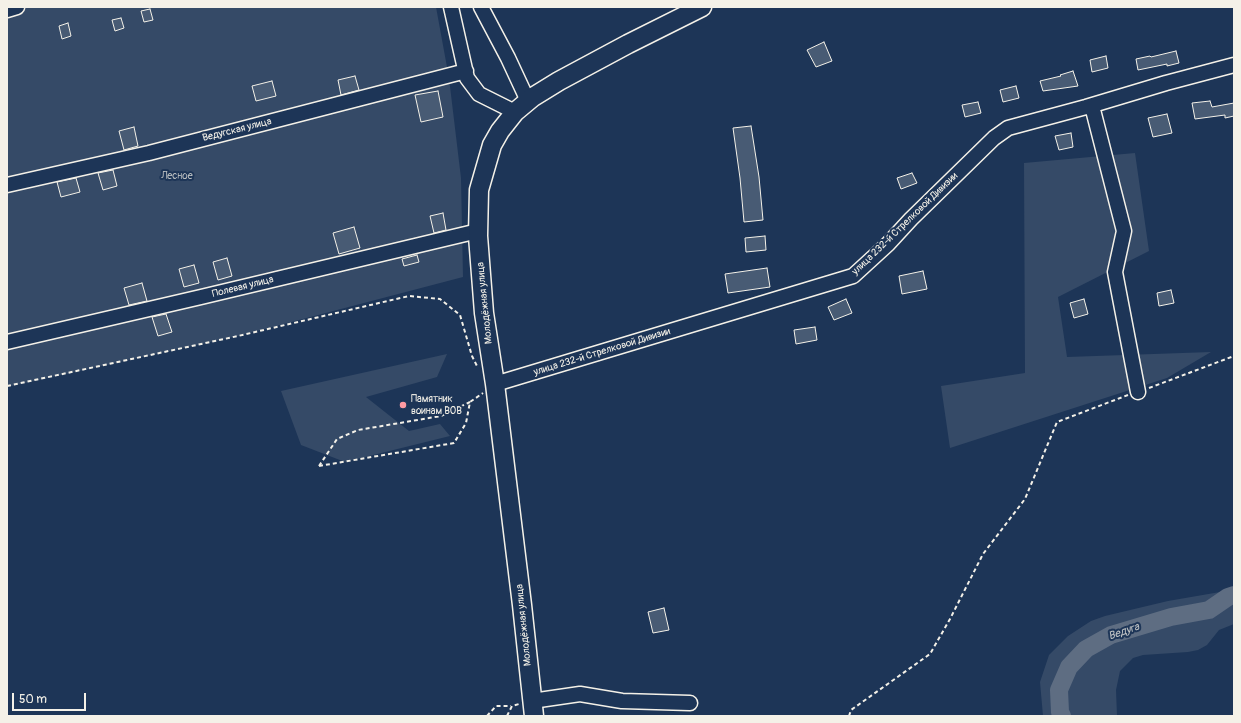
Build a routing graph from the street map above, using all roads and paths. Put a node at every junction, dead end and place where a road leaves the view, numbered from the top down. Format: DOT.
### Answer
graph roads {
  1 [pos="17,7"];
  2 [pos="451,7"];
  3 [pos="481,7"];
  4 [pos="702,7"];
  5 [pos="7,10"];
  6 [pos="1234,65"];
  7 [pos="466,71"];
  8 [pos="521,106"];
  9 [pos="1092,106"];
  10 [pos="7,184"];
  11 [pos="478,231"];
  12 [pos="7,342"];
  13 [pos="1234,356"];
  14 [pos="495,384"];
  15 [pos="7,386"];
  16 [pos="1138,392"];
  17 [pos="470,402"];
  18 [pos="690,703"];
  19 [pos="512,706"];
  20 [pos="533,709"];
  21 [pos="487,716"];
  22 [pos="507,716"];
  23 [pos="849,716"];
  1 -- 5 [label="street"];
  2 -- 7 [label="street"];
  3 -- 8 [label="street"];
  4 -- 8 [label="main road, Молодёжная улица"];
  6 -- 9 [label="street, улица 232-й Стрелковой Дивизии"];
  7 -- 8 [label="street"];
  7 -- 10 [label="street, Ведугская улица"];
  8 -- 11 [label="main road, Молодёжная улица"];
  9 -- 14 [label="street, улица 232-й Стрелковой Дивизии"];
  9 -- 16 [label="street"];
  11 -- 12 [label="street, Полевая улица"];
  11 -- 14 [label="main road, Молодёжная улица"];
  13 -- 16 [label="path"];
  14 -- 15 [label="path"];
  14 -- 17 [label="path"];
  14 -- 20 [label="main road, Молодёжная улица"];
  16 -- 23 [label="path"];
  17 -- 17 [label="path"];
  18 -- 20 [label="street"];
  19 -- 20 [label="path"];
  19 -- 21 [label="path"];
  19 -- 22 [label="path"];
}
